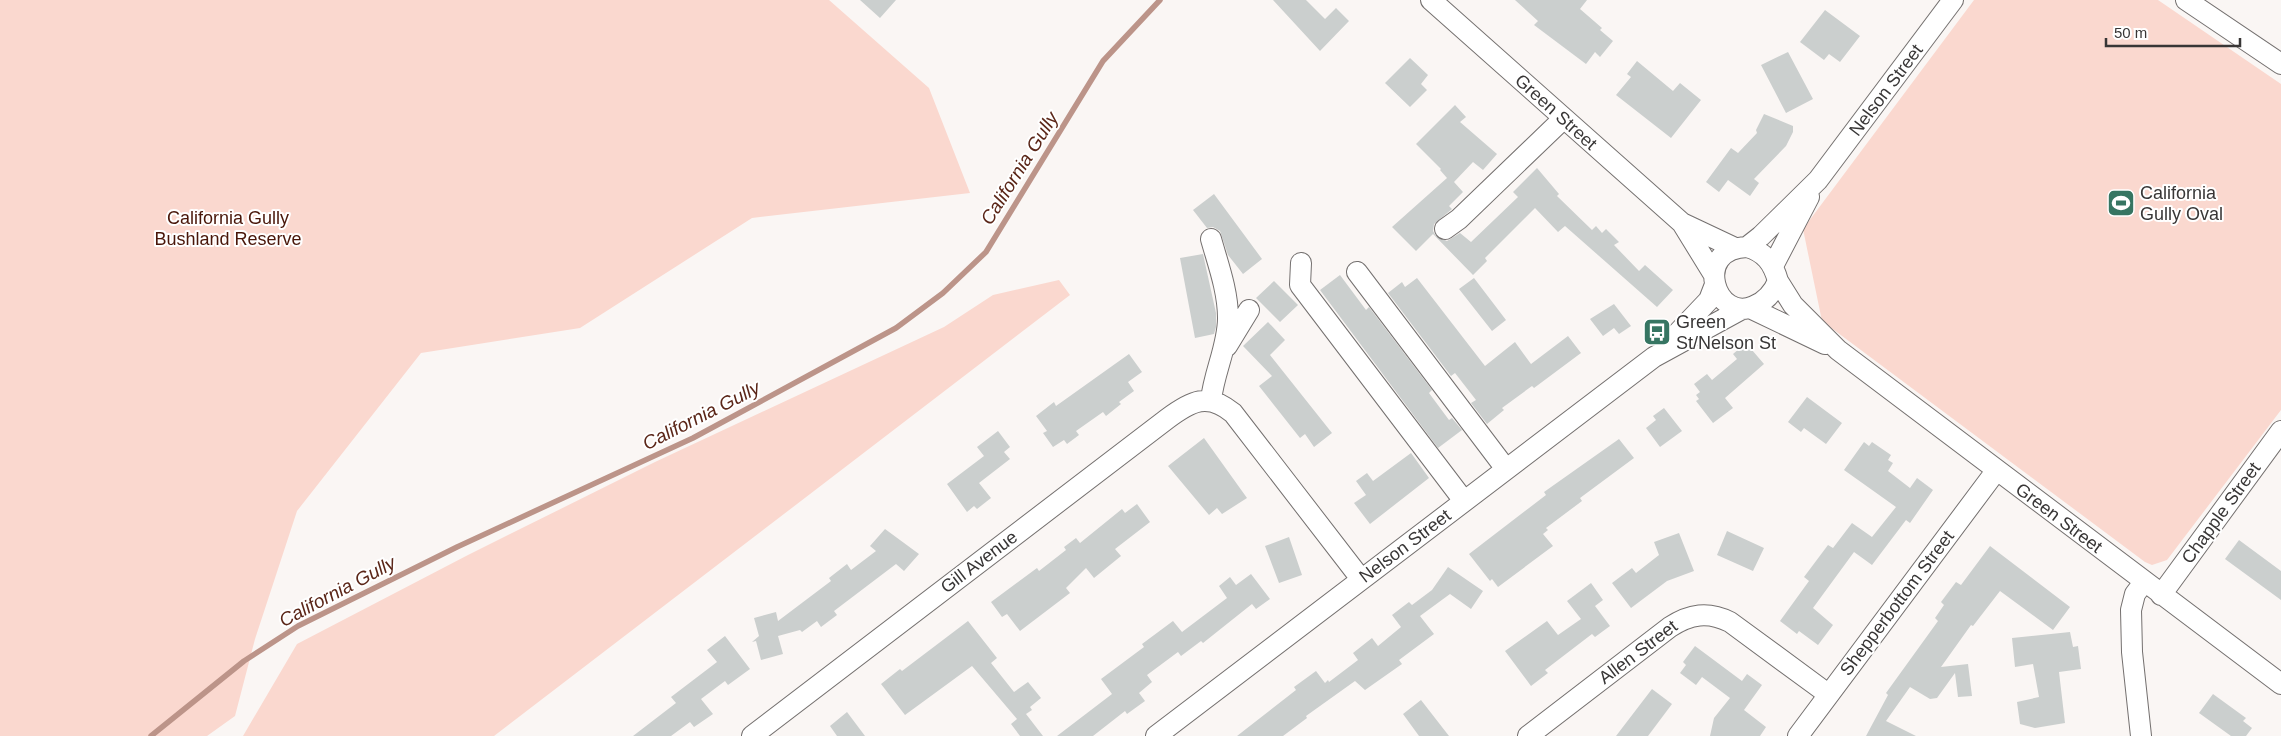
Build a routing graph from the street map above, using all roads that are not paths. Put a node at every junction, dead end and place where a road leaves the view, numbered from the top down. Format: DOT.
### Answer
graph roads {
  1 [pos="1431,0"];
  2 [pos="1953,0"];
  3 [pos="2186,0"];
  4 [pos="2281,64"];
  5 [pos="1563,118"];
  6 [pos="1818,180"];
  7 [pos="1682,223"];
  8 [pos="1445,229"];
  9 [pos="1212,239"];
  10 [pos="1741,247"];
  11 [pos="1300,263"];
  12 [pos="1357,272"];
  13 [pos="1775,274"];
  14 [pos="1714,281"];
  15 [pos="1746,309"];
  16 [pos="1249,310"];
  17 [pos="1838,350"];
  18 [pos="1223,351"];
  19 [pos="1654,357"];
  20 [pos="1212,392"];
  21 [pos="2281,431"];
  22 [pos="1506,469"];
  23 [pos="1996,471"];
  24 [pos="1464,501"];
  25 [pos="1361,579"];
  26 [pos="2144,582"];
  27 [pos="2161,594"];
  28 [pos="2281,684"];
  29 [pos="1828,694"];
  30 [pos="752,736"];
  31 [pos="1156,736"];
  32 [pos="1528,736"];
  33 [pos="1798,736"];
  34 [pos="2141,736"];
  1 -- 5 [label="street, Green Street"];
  2 -- 6 [label="street, Nelson Street"];
  3 -- 4 [label="street"];
  5 -- 7 [label="street, Green Street"];
  5 -- 8 [label="street"];
  6 -- 10 [label="street, Nelson Street"];
  6 -- 13 [label="street, Nelson Street"];
  7 -- 10 [label="street, Green Street"];
  7 -- 14 [label="street, Green Street"];
  9 -- 18 [label="street"];
  10 -- 13 [label="street"];
  10 -- 14 [label="street"];
  11 -- 24 [label="street"];
  12 -- 22 [label="street"];
  13 -- 15 [label="street"];
  13 -- 17 [label="street, Green Street"];
  14 -- 15 [label="street"];
  14 -- 19 [label="street, Nelson Street"];
  15 -- 17 [label="street, Green Street"];
  15 -- 19 [label="street, Nelson Street"];
  16 -- 18 [label="street"];
  17 -- 23 [label="street, Green Street"];
  18 -- 20 [label="street"];
  19 -- 22 [label="street, Nelson Street"];
  20 -- 25 [label="street"];
  20 -- 30 [label="street, Gill Avenue"];
  21 -- 27 [label="street, Chapple Street"];
  22 -- 24 [label="street, Nelson Street"];
  23 -- 26 [label="street, Green Street"];
  23 -- 29 [label="street, Shepperbottom Street"];
  24 -- 25 [label="street, Nelson Street"];
  25 -- 31 [label="street, Nelson Street"];
  26 -- 27 [label="street, Green Street"];
  26 -- 34 [label="street"];
  27 -- 28 [label="street, Green Street"];
  29 -- 32 [label="street, Allen Street"];
  29 -- 33 [label="street, Shepperbottom Street"];
}
